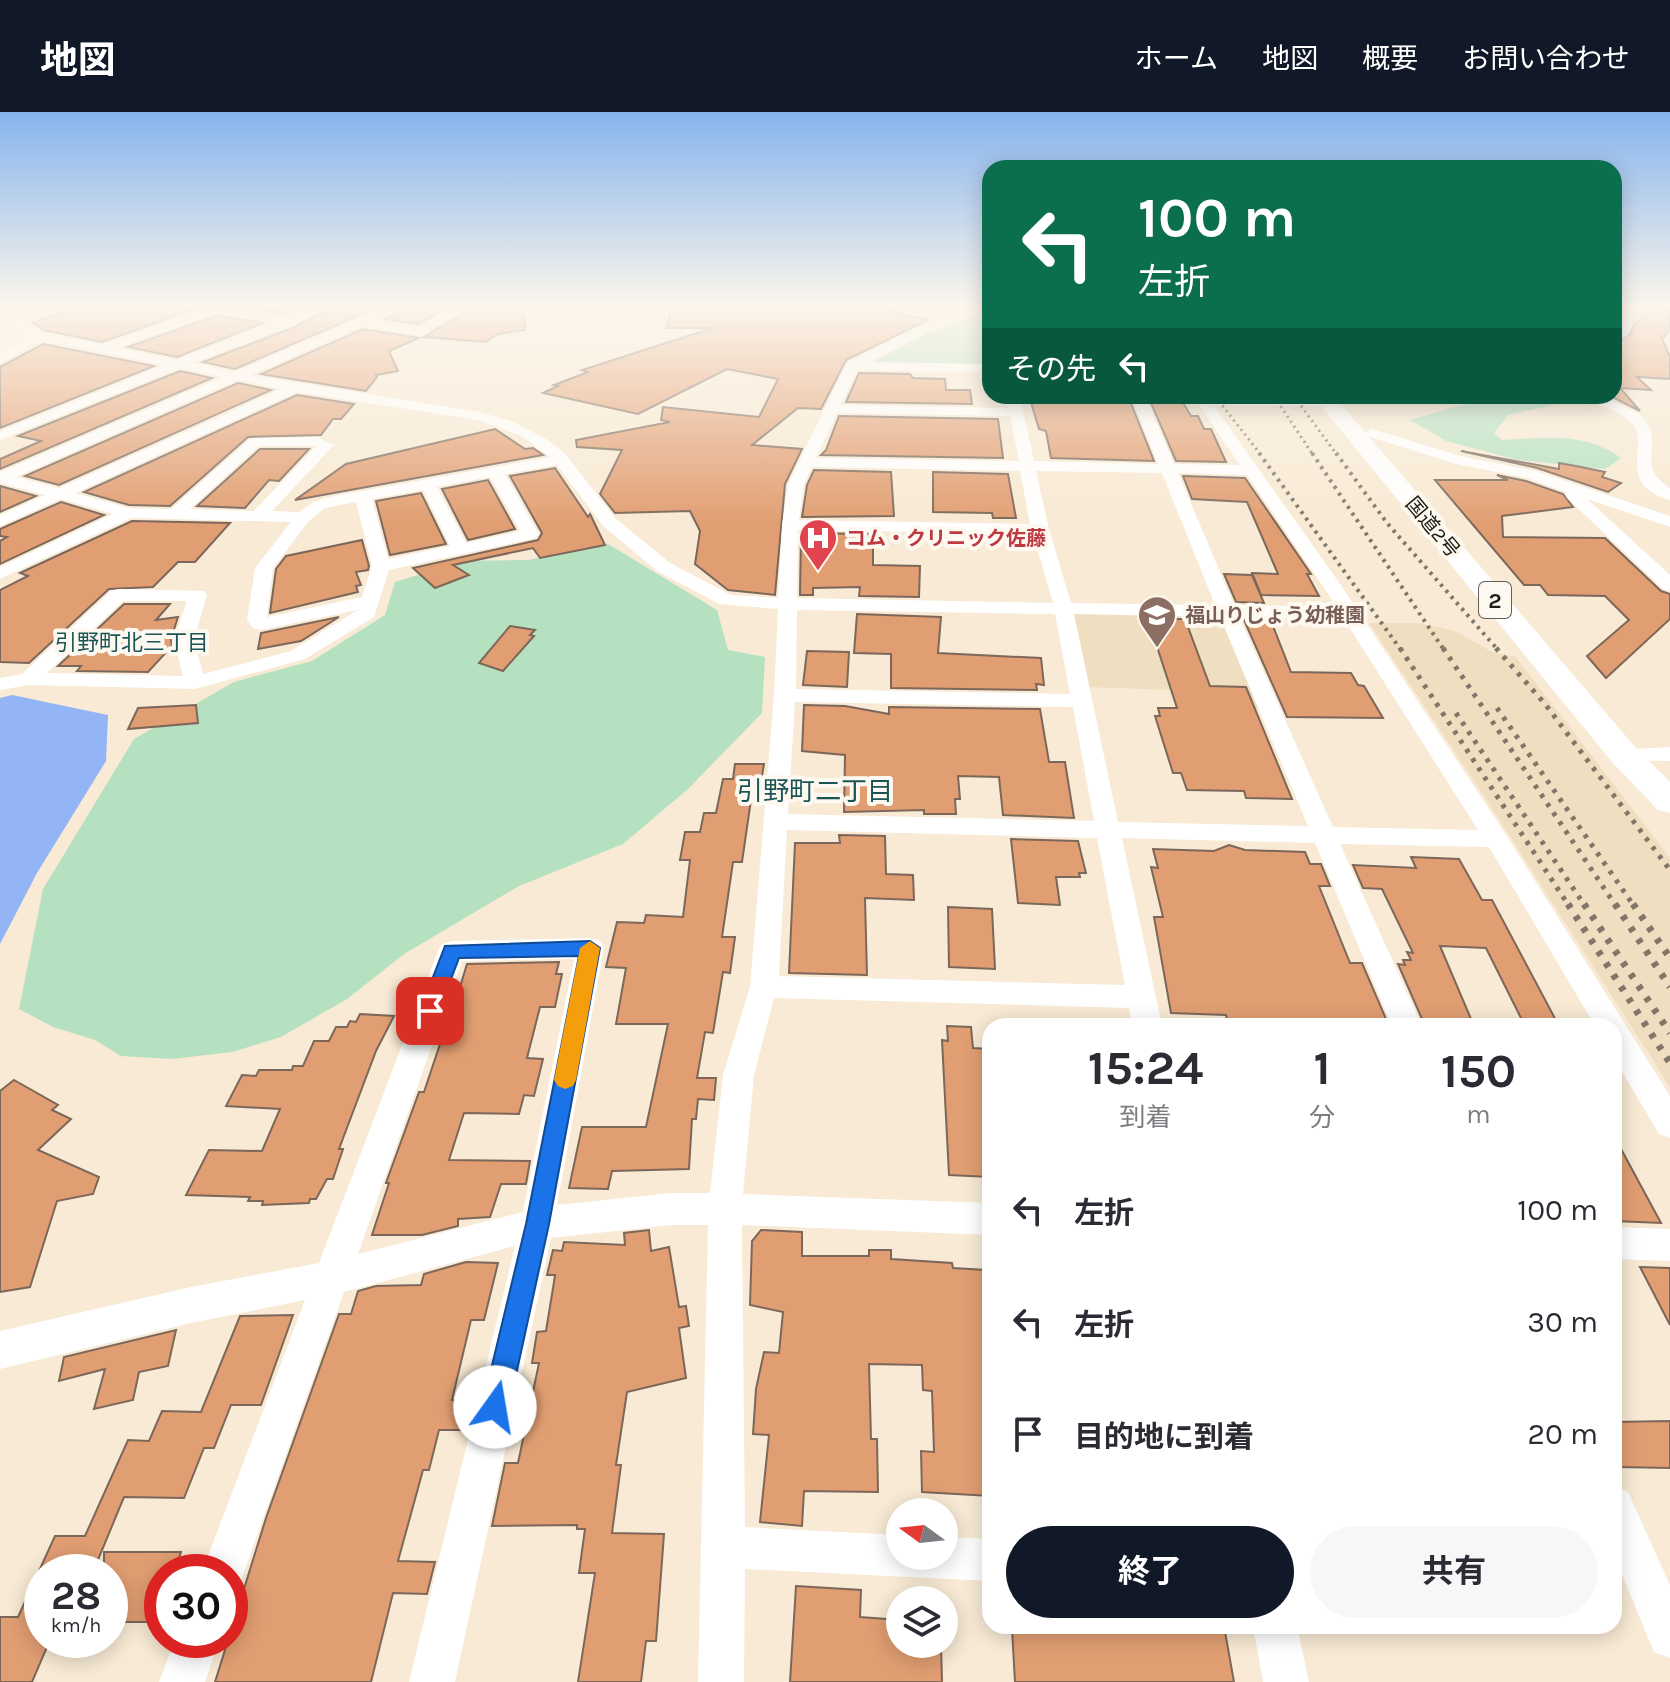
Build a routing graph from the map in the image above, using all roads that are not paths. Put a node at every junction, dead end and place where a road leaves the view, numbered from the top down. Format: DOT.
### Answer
graph roads {
  1 [pos="145,378"];
  2 [pos="231,378"];
  3 [pos="241,378"];
  4 [pos="846,378"];
  5 [pos="295,388"];
  6 [pos="1015,404"];
  7 [pos="1141,404"];
  8 [pos="1205,404"];
  9 [pos="1336,404"];
  10 [pos="1338,404"];
  11 [pos="1608,404"];
  12 [pos="831,409"];
  13 [pos="1372,433"];
  14 [pos="0,436"];
  15 [pos="562,459"];
  16 [pos="805,462"];
  17 [pos="1029,465"];
  18 [pos="1167,468"];
  19 [pos="1251,470"];
  20 [pos="495,471"];
  21 [pos="0,477"];
  22 [pos="428,484"];
  23 [pos="1563,486"];
  24 [pos="59,494"];
  25 [pos="1670,495"];
  26 [pos="363,496"];
  27 [pos="128,513"];
  28 [pos="175,514"];
  29 [pos="258,516"];
  30 [pos="303,517"];
  31 [pos="0,521"];
  32 [pos="1670,522"];
  33 [pos="790,525"];
  34 [pos="1040,529"];
  35 [pos="460,549"];
  36 [pos="381,566"];
  37 [pos="0,574"];
  38 [pos="1670,585"];
  39 [pos="371,601"];
  40 [pos="788,604"];
  41 [pos="1063,606"];
  42 [pos="1226,609"];
  43 [pos="1350,613"];
  44 [pos="29,679"];
  45 [pos="195,683"];
  46 [pos="0,684"];
  47 [pos="785,695"];
  48 [pos="1083,701"];
  49 [pos="1624,755"];
  50 [pos="1664,759"];
  51 [pos="1670,802"];
  52 [pos="777,822"];
  53 [pos="1109,828"];
  54 [pos="1324,835"];
  55 [pos="1496,839"];
  56 [pos="764,987"];
  57 [pos="1141,997"];
  58 [pos="1145,1018"];
  59 [pos="1404,1018"];
  60 [pos="1605,1018"];
  61 [pos="1622,1045"];
  62 [pos="1670,1124"];
  63 [pos="725,1209"];
  64 [pos="982,1219"];
  65 [pos="537,1224"];
  66 [pos="1622,1243"];
  67 [pos="1670,1245"];
  68 [pos="332,1278"];
  69 [pos="0,1350"];
  70 [pos="1622,1525"];
  71 [pos="725,1547"];
  72 [pos="230,1554"];
  73 [pos="886,1555"];
  74 [pos="958,1559"];
  75 [pos="982,1560"];
  76 [pos="1277,1634"];
  77 [pos="1670,1636"];
  78 [pos="191,1658"];
  79 [pos="182,1682"];
  80 [pos="432,1682"];
  81 [pos="721,1682"];
  82 [pos="1286,1682"];
  1 -- 14 [label="street"];
  2 -- 21 [label="street"];
  3 -- 5 [label="street"];
  4 -- 12 [label="street"];
  5 -- 15 [label="street"];
  5 -- 24 [label="street"];
  6 -- 12 [label="street"];
  6 -- 17 [label="street"];
  7 -- 18 [label="street"];
  8 -- 19 [label="street"];
  9 -- 49 [label="highway, 国道2号 / 2"];
  10 -- 13 [label="highway, 国道2号 / 2"];
  11 -- 25 [label="street"];
  12 -- 16 [label="street"];
  13 -- 23 [label="street"];
  13 -- 50 [label="highway, 国道2号 / 2"];
  15 -- 20 [label="street"];
  15 -- 40 [label="street"];
  16 -- 17 [label="street"];
  16 -- 33 [label="street"];
  17 -- 18 [label="street"];
  17 -- 34 [label="street"];
  18 -- 19 [label="street"];
  18 -- 42 [label="street"];
  19 -- 43 [label="street"];
  20 -- 22 [label="street"];
  20 -- 35 [label="street"];
  21 -- 24 [label="street"];
  22 -- 26 [label="street"];
  22 -- 35 [label="street"];
  23 -- 32 [label="street"];
  23 -- 38 [label="street"];
  24 -- 27 [label="street"];
  24 -- 31 [label="street"];
  26 -- 30 [label="street"];
  26 -- 36 [label="street"];
  27 -- 28 [label="street"];
  27 -- 37 [label="street"];
  28 -- 29 [label="street"];
  28 -- 29 [label="street"];
  29 -- 30 [label="street"];
  30 -- 39 [label="street"];
  33 -- 34 [label="street"];
  33 -- 40 [label="street"];
  34 -- 41 [label="street"];
  35 -- 36 [label="street"];
  36 -- 39 [label="street"];
  39 -- 45 [label="street"];
  40 -- 41 [label="street"];
  40 -- 47 [label="street"];
  41 -- 42 [label="street"];
  41 -- 48 [label="street"];
  42 -- 43 [label="street"];
  42 -- 54 [label="street"];
  43 -- 55 [label="street"];
  44 -- 45 [label="street"];
  44 -- 45 [label="street"];
  44 -- 46 [label="street"];
  47 -- 48 [label="street"];
  47 -- 52 [label="street"];
  48 -- 53 [label="street"];
  49 -- 50 [label="street"];
  49 -- 51 [label="highway, 国道2号 / 2"];
  52 -- 53 [label="street"];
  52 -- 56 [label="street"];
  53 -- 54 [label="street"];
  53 -- 57 [label="street"];
  54 -- 55 [label="street"];
  54 -- 59 [label="street"];
  55 -- 60 [label="street"];
  56 -- 57 [label="street"];
  56 -- 63 [label="street"];
  57 -- 58 [label="street"];
  61 -- 62 [label="street"];
  63 -- 64 [label="street"];
  63 -- 65 [label="street"];
  63 -- 71 [label="street"];
  65 -- 68 [label="street"];
  65 -- 68 [label="street"];
  65 -- 80 [label="street"];
  66 -- 67 [label="street"];
  68 -- 69 [label="street"];
  68 -- 72 [label="street"];
  70 -- 77 [label="street"];
  71 -- 73 [label="street"];
  71 -- 81 [label="street"];
  74 -- 75 [label="street"];
  76 -- 82 [label="street"];
  78 -- 79 [label="street"];
}
